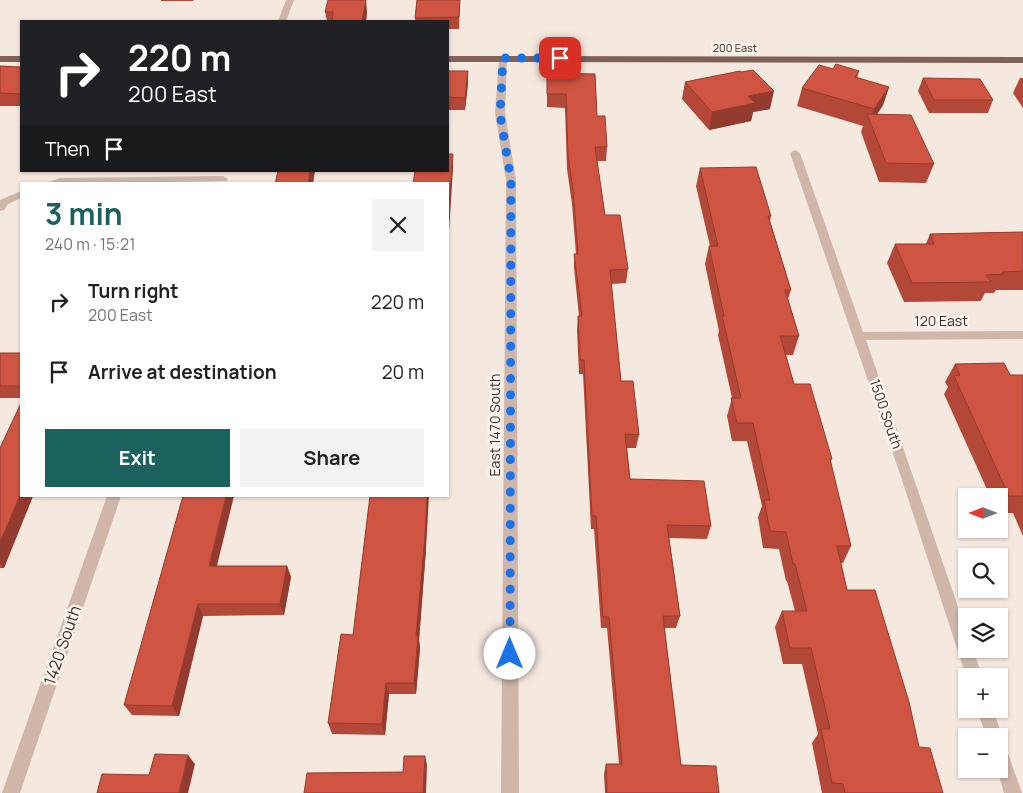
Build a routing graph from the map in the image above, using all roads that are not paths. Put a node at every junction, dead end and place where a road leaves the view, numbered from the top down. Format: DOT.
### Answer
graph roads {
  1 [pos="290,0"];
  2 [pos="282,20"];
  3 [pos="503,58"];
  4 [pos="0,59"];
  5 [pos="20,59"];
  6 [pos="449,59"];
  7 [pos="1023,60"];
  8 [pos="795,153"];
  9 [pos="224,178"];
  10 [pos="56,182"];
  11 [pos="20,194"];
  12 [pos="0,208"];
  13 [pos="1023,335"];
  14 [pos="859,336"];
  15 [pos="114,497"];
  16 [pos="971,668"];
  17 [pos="1008,778"];
  18 [pos="11,793"];
  19 [pos="510,793"];
  20 [pos="1013,793"];
  1 -- 2 [label="street"];
  3 -- 6 [label="main road, 200 East"];
  3 -- 7 [label="main road, 200 East"];
  3 -- 19 [label="street, East 1470 South"];
  4 -- 5 [label="main road"];
  8 -- 14 [label="street, 1500 South"];
  9 -- 10 [label="street"];
  11 -- 12 [label="street"];
  13 -- 14 [label="street, 120 East"];
  14 -- 16 [label="street, 1500 South"];
  15 -- 18 [label="street, 1420 South"];
  17 -- 20 [label="street"];
}
